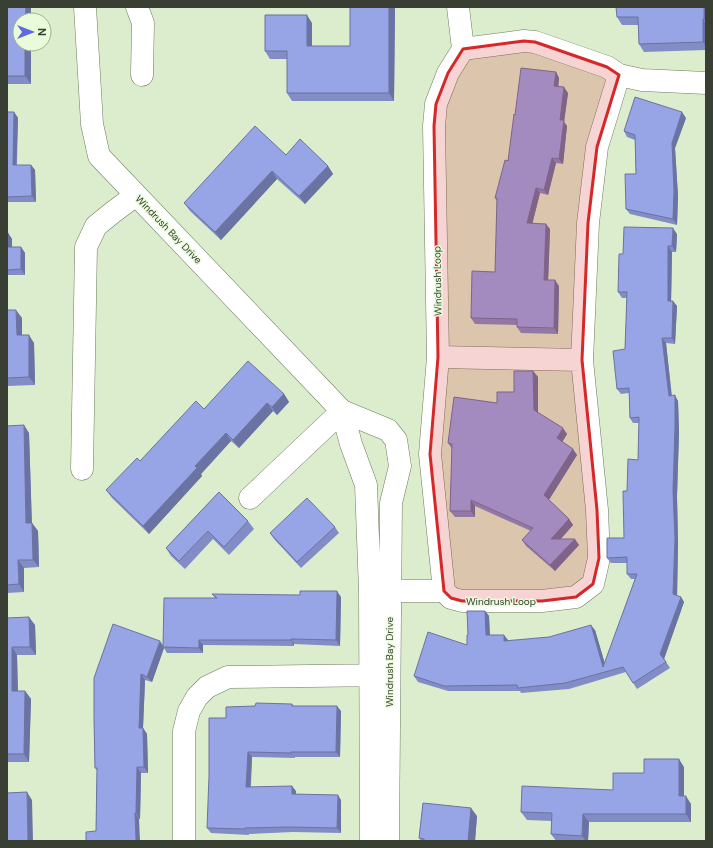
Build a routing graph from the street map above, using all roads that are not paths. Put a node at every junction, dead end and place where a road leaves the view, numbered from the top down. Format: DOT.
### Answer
graph roads {
  1 [pos="90,7"];
  2 [pos="138,7"];
  3 [pos="458,7"];
  4 [pos="463,49"];
  5 [pos="142,75"];
  6 [pos="619,75"];
  7 [pos="706,83"];
  8 [pos="136,196"];
  9 [pos="438,357"];
  10 [pos="582,360"];
  11 [pos="342,411"];
  12 [pos="82,469"];
  13 [pos="395,483"];
  14 [pos="366,485"];
  15 [pos="250,498"];
  16 [pos="380,590"];
  17 [pos="444,591"];
  18 [pos="380,675"];
  19 [pos="184,841"];
  20 [pos="370,841"];
  21 [pos="388,841"];
  1 -- 8 [label="street, Windrush Bay Drive"];
  2 -- 5 [label="street"];
  3 -- 4 [label="street"];
  4 -- 6 [label="street"];
  4 -- 9 [label="street, Windrush Loop"];
  6 -- 7 [label="street"];
  6 -- 10 [label="street, Windrush Loop"];
  8 -- 11 [label="street, Windrush Bay Drive"];
  8 -- 12 [label="street"];
  9 -- 10 [label="street"];
  9 -- 17 [label="street, Windrush Loop"];
  10 -- 17 [label="street, Windrush Loop"];
  11 -- 13 [label="street, Windrush Bay Drive"];
  11 -- 14 [label="street, Windrush Bay Drive"];
  11 -- 15 [label="street"];
  13 -- 14 [label="street"];
  13 -- 16 [label="street, Windrush Bay Drive"];
  14 -- 16 [label="street, Windrush Bay Drive"];
  16 -- 17 [label="street"];
  16 -- 18 [label="street, Windrush Bay Drive"];
  18 -- 19 [label="street"];
  18 -- 20 [label="street, Windrush Bay Drive"];
  18 -- 21 [label="street, Windrush Bay Drive"];
}
